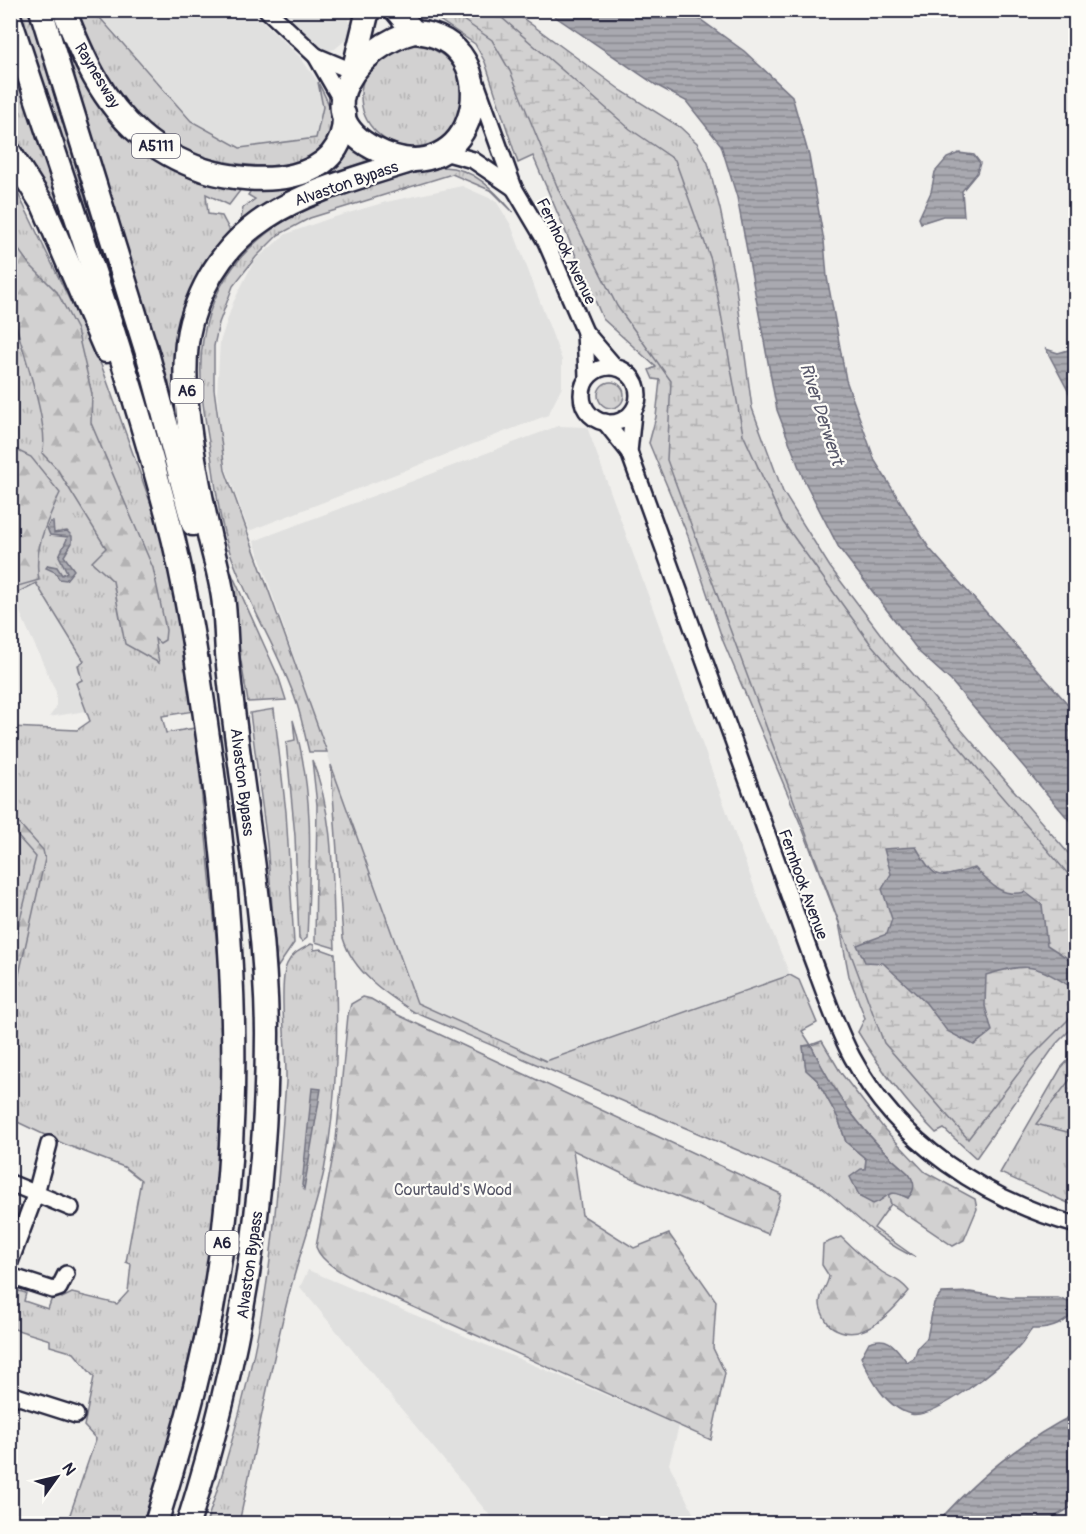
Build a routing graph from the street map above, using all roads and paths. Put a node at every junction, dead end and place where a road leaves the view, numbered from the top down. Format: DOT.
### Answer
graph roads {
  1 [pos="41,10"];
  2 [pos="64,10"];
  3 [pos="267,10"];
  4 [pos="368,10"];
  5 [pos="396,10"];
  6 [pos="10,18"];
  7 [pos="414,32"];
  8 [pos="316,56"];
  9 [pos="353,70"];
  10 [pos="470,72"];
  11 [pos="344,109"];
  12 [pos="444,152"];
  13 [pos="10,153"];
  14 [pos="410,161"];
  15 [pos="514,188"];
  16 [pos="585,332"];
  17 [pos="615,368"];
  18 [pos="587,376"];
  19 [pos="633,413"];
  20 [pos="605,422"];
  21 [pos="629,452"];
  22 [pos="151,458"];
  23 [pos="228,665"];
  24 [pos="49,1144"];
  25 [pos="10,1183"];
  26 [pos="36,1193"];
  27 [pos="71,1208"];
  28 [pos="1076,1225"];
  29 [pos="10,1262"];
  30 [pos="66,1274"];
  31 [pos="10,1276"];
  32 [pos="10,1394"];
  33 [pos="76,1415"];
  34 [pos="156,1524"];
  35 [pos="188,1524"];
  1 -- 23 [label="highway"];
  2 -- 11 [label="highway, Raynesway / A5111"];
  3 -- 8 [label="street"];
  4 -- 9 [label="highway"];
  5 -- 7 [label="highway"];
  6 -- 22 [label="highway"];
  7 -- 9 [label="highway"];
  7 -- 10 [label="highway"];
  8 -- 9 [label="street"];
  8 -- 11 [label="street"];
  9 -- 11 [label="highway"];
  10 -- 12 [label="highway"];
  10 -- 15 [label="street, Fernhook Avenue"];
  11 -- 14 [label="highway"];
  12 -- 14 [label="highway"];
  12 -- 15 [label="street, Fernhook Avenue"];
  13 -- 22 [label="highway, A6"];
  14 -- 23 [label="highway, Alvaston Bypass / A6"];
  15 -- 16 [label="street, Fernhook Avenue"];
  16 -- 17 [label="street, Fernhook Avenue"];
  16 -- 18 [label="street, Fernhook Avenue"];
  17 -- 18 [label="street"];
  17 -- 19 [label="street, Fernhook Avenue"];
  18 -- 20 [label="street, Fernhook Avenue"];
  19 -- 20 [label="street"];
  19 -- 21 [label="street, Fernhook Avenue"];
  20 -- 21 [label="street, Fernhook Avenue"];
  21 -- 28 [label="street, Fernhook Avenue"];
  22 -- 34 [label="highway, Alvaston Bypass / A6"];
  23 -- 35 [label="highway, Alvaston Bypass / A6"];
  24 -- 26 [label="street"];
  25 -- 26 [label="street"];
  26 -- 27 [label="street"];
  26 -- 29 [label="street"];
  30 -- 31 [label="street"];
  32 -- 33 [label="street"];
}
